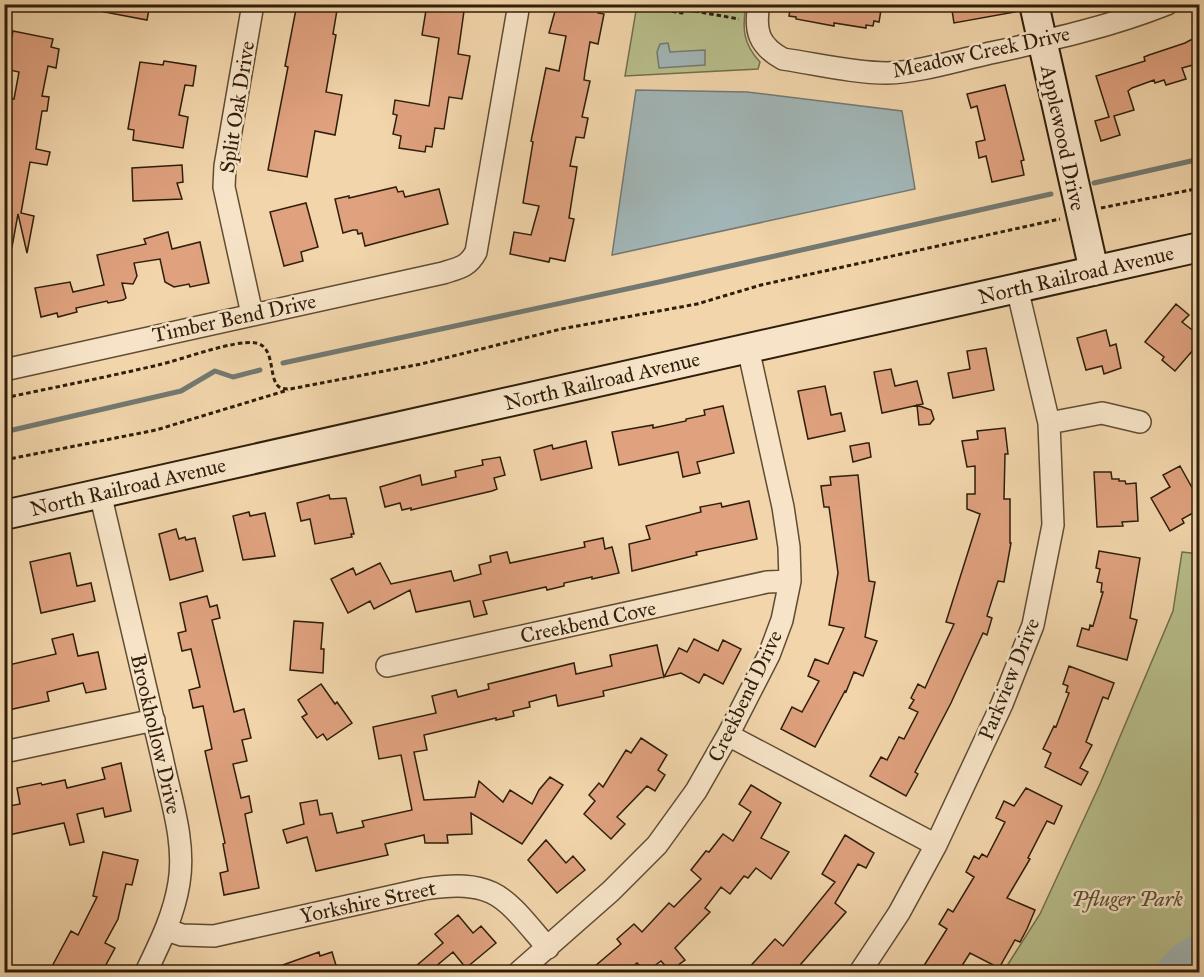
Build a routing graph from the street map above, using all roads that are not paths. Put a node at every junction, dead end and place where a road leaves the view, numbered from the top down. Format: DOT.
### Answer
graph roads {
  1 [pos="254,4"];
  2 [pos="519,4"];
  3 [pos="759,4"];
  4 [pos="1034,4"];
  5 [pos="1167,4"];
  6 [pos="1042,42"];
  7 [pos="1200,247"];
  8 [pos="1094,271"];
  9 [pos="1017,288"];
  10 [pos="252,314"];
  11 [pos="748,348"];
  12 [pos="4,370"];
  13 [pos="1140,422"];
  14 [pos="1049,423"];
  15 [pos="100,493"];
  16 [pos="4,515"];
  17 [pos="790,581"];
  18 [pos="387,666"];
  19 [pos="154,720"];
  20 [pos="728,735"];
  21 [pos="4,752"];
  22 [pos="936,845"];
  23 [pos="167,930"];
  24 [pos="548,948"];
  25 [pos="146,972"];
  26 [pos="519,972"];
  27 [pos="860,972"];
  1 -- 10 [label="street, Split Oak Drive"];
  2 -- 10 [label="street, Timber Bend Drive"];
  3 -- 6 [label="street, Meadow Creek Drive"];
  4 -- 6 [label="street, Applewood Drive"];
  5 -- 6 [label="street, Meadow Creek Drive"];
  6 -- 8 [label="street, Applewood Drive"];
  7 -- 8 [label="street, North Railroad Avenue"];
  8 -- 9 [label="street, North Railroad Avenue"];
  9 -- 11 [label="street, North Railroad Avenue"];
  9 -- 14 [label="street, Parkview Drive"];
  10 -- 12 [label="street, Timber Bend Drive"];
  11 -- 15 [label="street, North Railroad Avenue"];
  11 -- 17 [label="street, Creekbend Drive"];
  13 -- 14 [label="street"];
  14 -- 22 [label="street, Parkview Drive"];
  15 -- 16 [label="street, North Railroad Avenue"];
  15 -- 19 [label="street, Brookhollow Drive"];
  17 -- 18 [label="street, Creekbend Cove"];
  17 -- 20 [label="street, Creekbend Drive"];
  19 -- 21 [label="street"];
  19 -- 23 [label="street, Brookhollow Drive"];
  20 -- 22 [label="street"];
  20 -- 24 [label="street, Creekbend Drive"];
  22 -- 27 [label="street, Parkview Drive"];
  23 -- 24 [label="street, Yorkshire Street"];
  23 -- 25 [label="street, Brookhollow Drive"];
  24 -- 26 [label="street, Creekbend Drive"];
}
